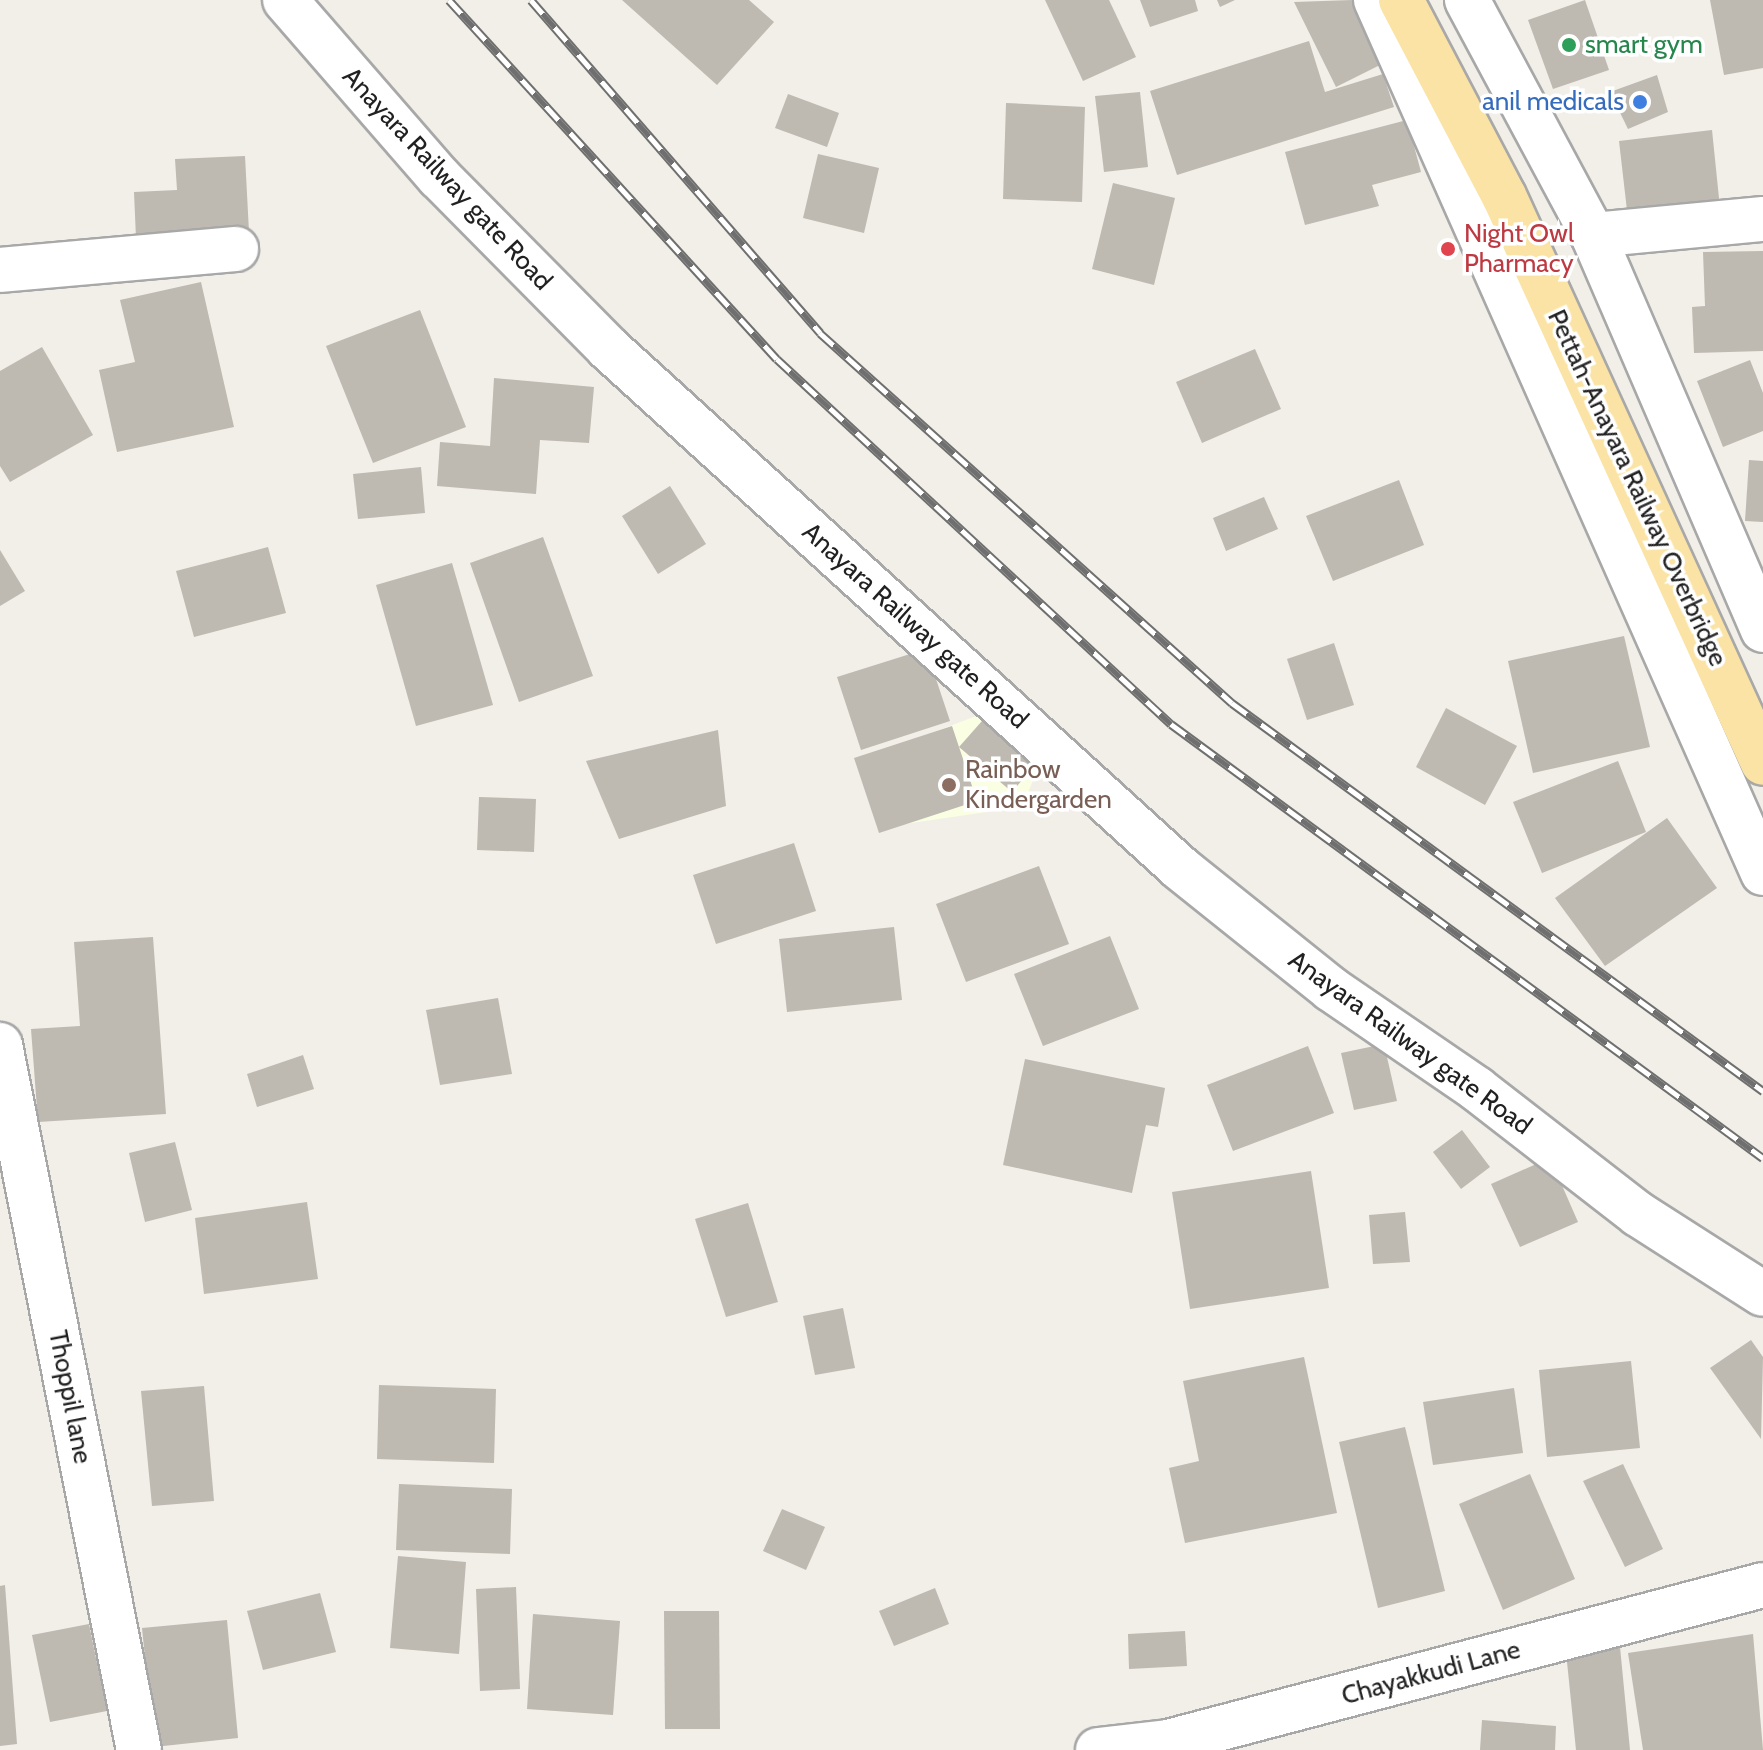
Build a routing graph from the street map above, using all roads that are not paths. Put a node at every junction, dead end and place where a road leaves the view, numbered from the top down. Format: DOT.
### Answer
graph roads {
  1 [pos="285,0"];
  2 [pos="1376,0"];
  3 [pos="1401,0"];
  4 [pos="1467,0"];
  5 [pos="1763,219"];
  6 [pos="1593,235"];
  7 [pos="236,249"];
  8 [pos="0,270"];
  9 [pos="1763,630"];
  10 [pos="1763,763"];
  11 [pos="1763,873"];
  12 [pos="0,1045"];
  13 [pos="1763,1294"];
  14 [pos="1763,1585"];
  15 [pos="139,1750"];
  16 [pos="1098,1750"];
  1 -- 13 [label="street, Anayara Railway gate Road"];
  2 -- 11 [label="street"];
  3 -- 10 [label="main road, Pettah-Anayara Railway Overbridge"];
  4 -- 6 [label="street"];
  5 -- 6 [label="street"];
  6 -- 9 [label="street"];
  7 -- 8 [label="street"];
  12 -- 15 [label="street, Thoppil lane"];
  14 -- 16 [label="street, Chayakkudi Lane"];
}
